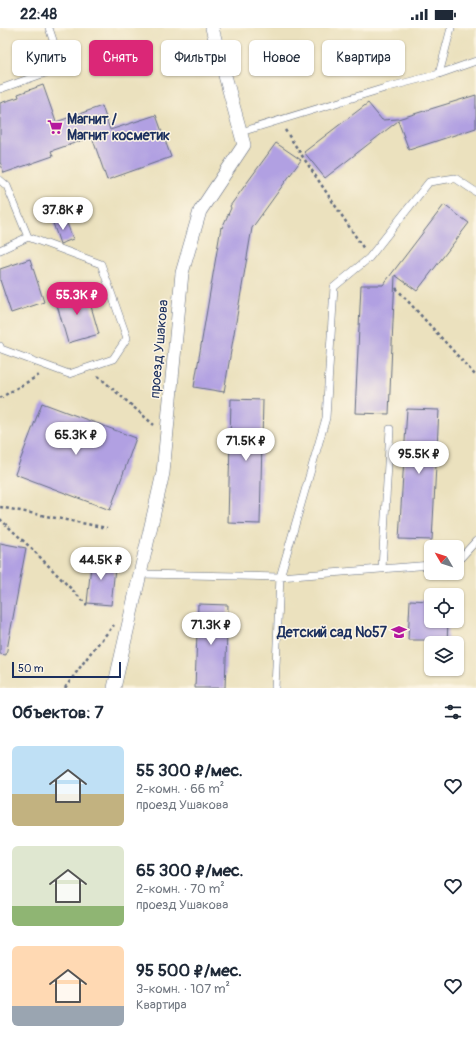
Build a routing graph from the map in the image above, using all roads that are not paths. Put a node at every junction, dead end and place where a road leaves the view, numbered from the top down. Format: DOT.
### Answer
graph roads {
  1 [pos="49,28"];
  2 [pos="212,28"];
  3 [pos="451,28"];
  4 [pos="476,61"];
  5 [pos="439,74"];
  6 [pos="0,89"];
  7 [pos="240,132"];
  8 [pos="0,180"];
  9 [pos="476,192"];
  10 [pos="28,237"];
  11 [pos="0,250"];
  12 [pos="0,346"];
  13 [pos="390,429"];
  14 [pos="476,541"];
  15 [pos="464,554"];
  16 [pos="424,566"];
  17 [pos="382,569"];
  18 [pos="141,574"];
  19 [pos="280,577"];
  20 [pos="114,688"];
  21 [pos="275,688"];
  1 -- 6 [label="lane"];
  2 -- 7 [label="street, проезд Ушакова"];
  3 -- 5 [label="lane"];
  4 -- 5 [label="lane"];
  5 -- 7 [label="lane"];
  7 -- 18 [label="street, проезд Ушакова"];
  8 -- 10 [label="lane"];
  9 -- 19 [label="lane"];
  10 -- 11 [label="lane"];
  10 -- 12 [label="lane"];
  13 -- 17 [label="lane"];
  14 -- 15 [label="lane"];
  16 -- 17 [label="lane"];
  17 -- 19 [label="lane"];
  18 -- 19 [label="lane"];
  18 -- 20 [label="street, проезд Ушакова"];
  19 -- 21 [label="lane"];
}
